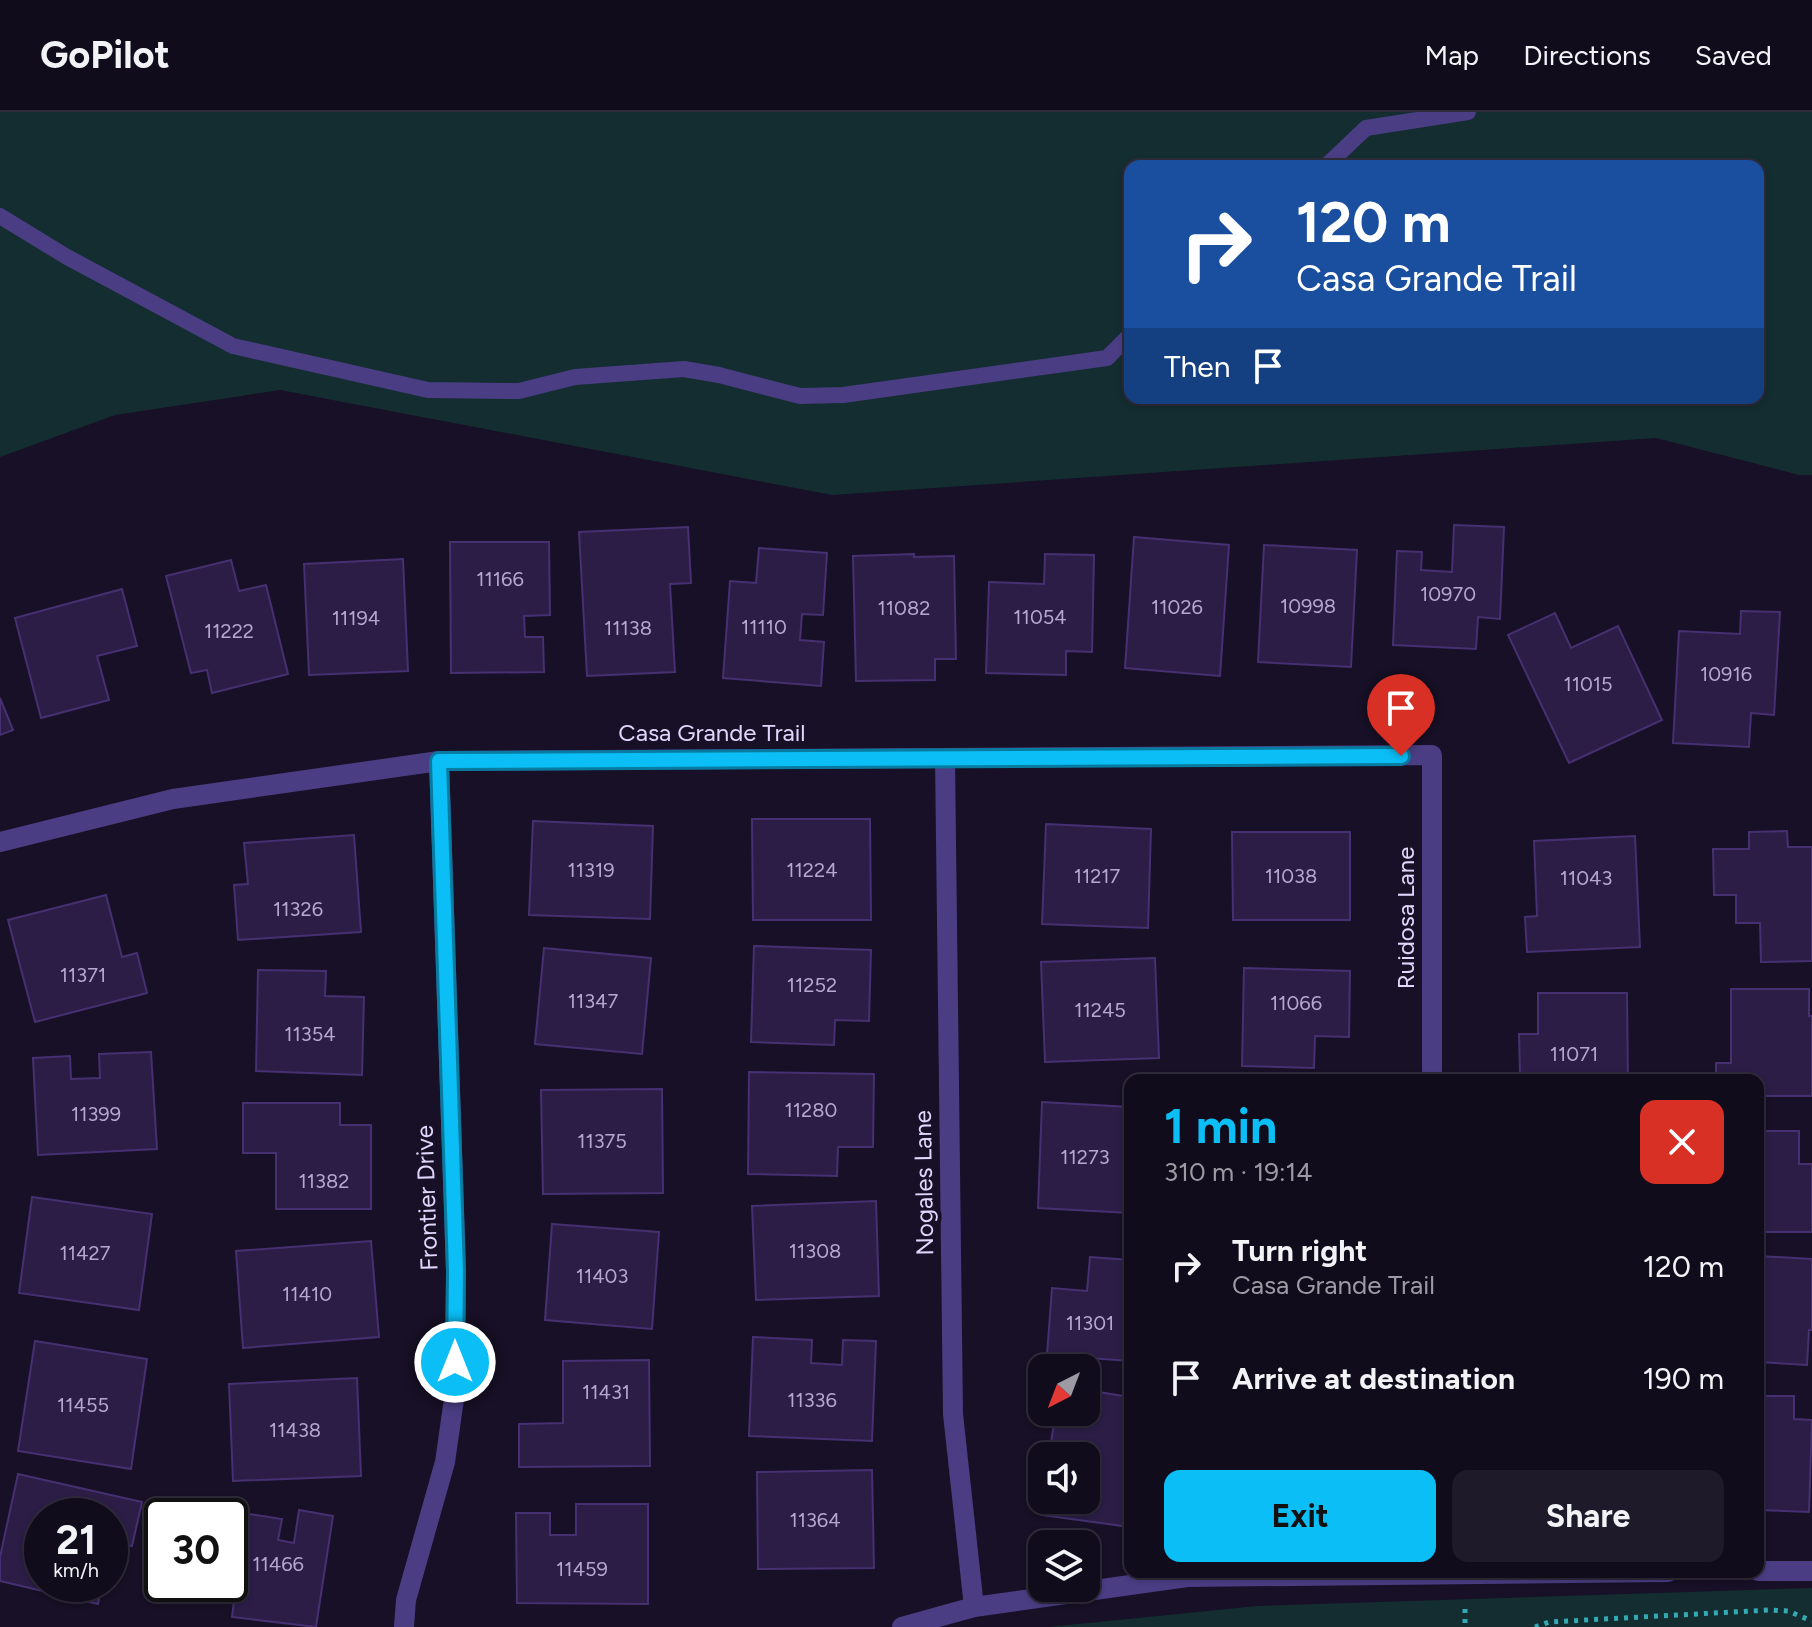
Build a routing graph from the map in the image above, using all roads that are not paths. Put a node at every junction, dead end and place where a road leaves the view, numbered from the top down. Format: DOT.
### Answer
graph roads {
  1 [pos="1468,112"];
  2 [pos="1332,160"];
  3 [pos="0,216"];
  4 [pos="1124,341"];
  5 [pos="1432,755"];
  6 [pos="945,758"];
  7 [pos="439,761"];
  8 [pos="0,842"];
  9 [pos="1432,1074"];
  10 [pos="1764,1571"];
  11 [pos="1812,1571"];
  12 [pos="1180,1578"];
  13 [pos="974,1607"];
  14 [pos="404,1627"];
  15 [pos="902,1627"];
  1 -- 2 [label="lane"];
  3 -- 4 [label="lane"];
  5 -- 6 [label="street, Casa Grande Trail"];
  5 -- 9 [label="street, Ruidosa Lane"];
  6 -- 7 [label="street, Casa Grande Trail"];
  6 -- 13 [label="street, Nogales Lane"];
  7 -- 8 [label="street, Casa Grande Trail"];
  7 -- 14 [label="street, Frontier Drive"];
  10 -- 11 [label="street"];
  12 -- 13 [label="street"];
  13 -- 15 [label="street"];
}
